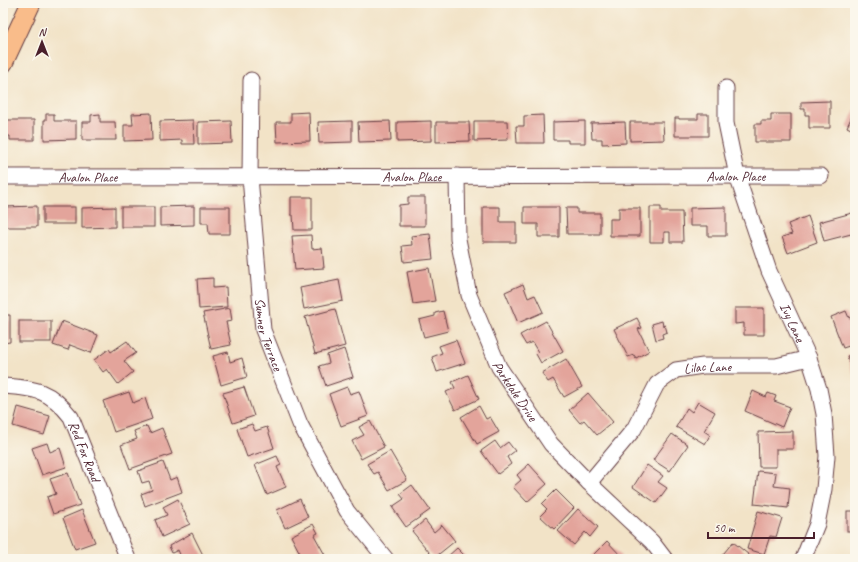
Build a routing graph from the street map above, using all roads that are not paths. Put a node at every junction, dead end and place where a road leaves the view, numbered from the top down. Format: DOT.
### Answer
graph roads {
  1 [pos="31,3"];
  2 [pos="3,64"];
  3 [pos="251,80"];
  4 [pos="726,88"];
  5 [pos="457,176"];
  6 [pos="737,176"];
  7 [pos="821,176"];
  8 [pos="3,177"];
  9 [pos="250,177"];
  10 [pos="809,358"];
  11 [pos="3,386"];
  12 [pos="589,483"];
  13 [pos="128,559"];
  14 [pos="386,559"];
  15 [pos="665,559"];
  16 [pos="803,559"];
  1 -- 2 [label="main road"];
  3 -- 9 [label="street, Sumner Terrace"];
  4 -- 6 [label="street, Ivy Lane"];
  5 -- 6 [label="street, Avalon Place"];
  5 -- 9 [label="street, Avalon Place"];
  5 -- 12 [label="street, Parkdale Drive"];
  6 -- 7 [label="street, Avalon Place"];
  6 -- 10 [label="street, Ivy Lane"];
  8 -- 9 [label="street, Avalon Place"];
  9 -- 14 [label="street, Sumner Terrace"];
  10 -- 12 [label="street, Lilac Lane"];
  10 -- 16 [label="street, Ivy Lane"];
  11 -- 13 [label="street, Red Fox Road"];
  12 -- 15 [label="street, Parkdale Drive"];
}
